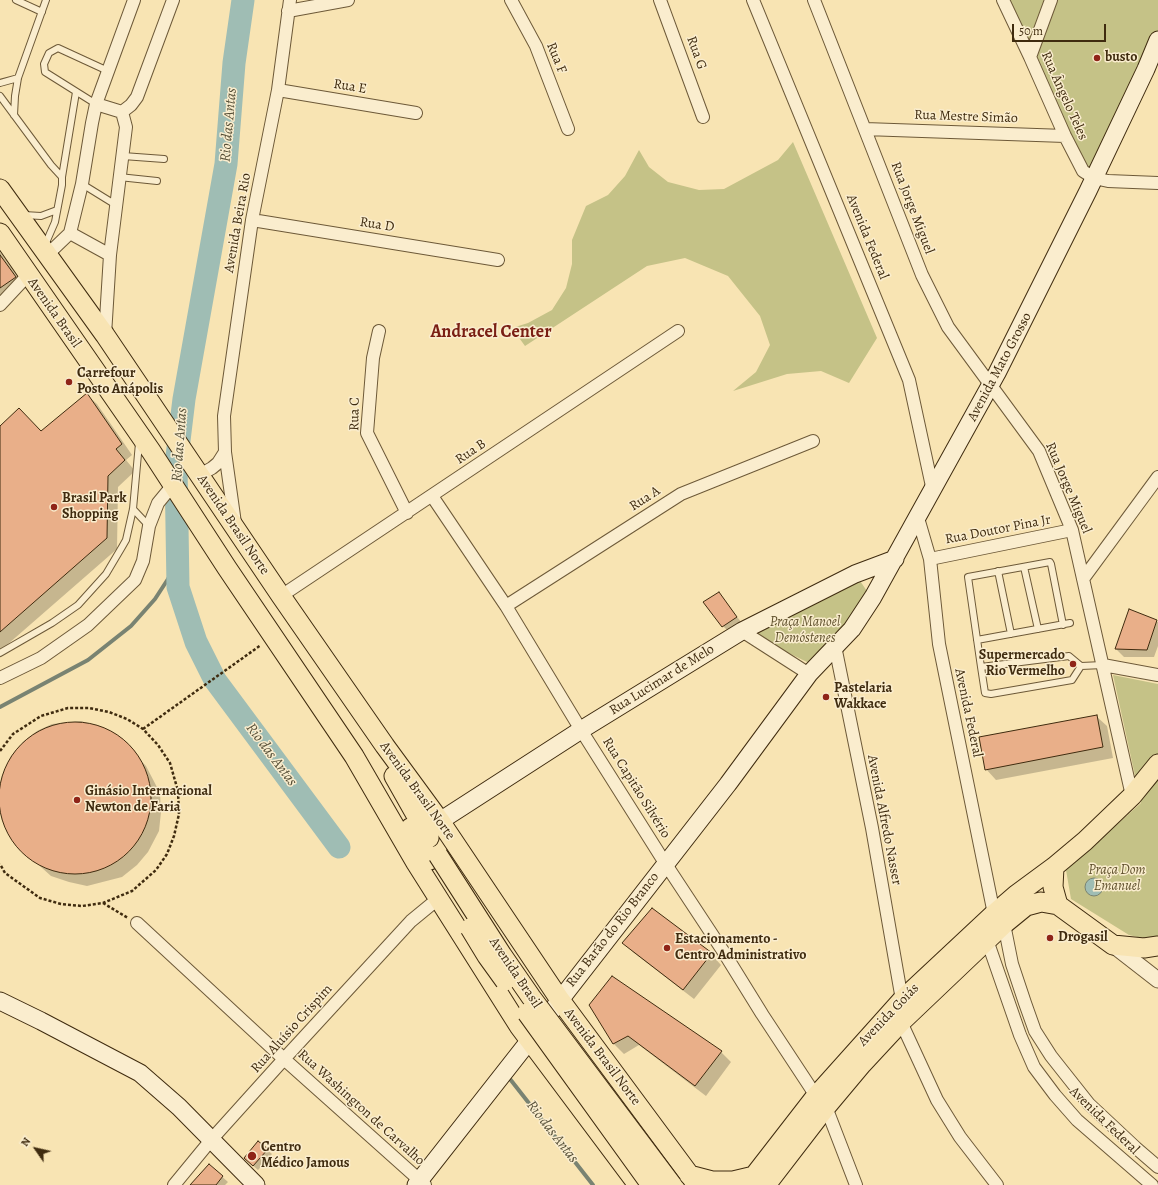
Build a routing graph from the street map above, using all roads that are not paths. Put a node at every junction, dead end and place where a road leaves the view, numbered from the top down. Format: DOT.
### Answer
graph roads {
  1 [pos="16,0"];
  2 [pos="46,0"];
  3 [pos="134,0"];
  4 [pos="173,0"];
  5 [pos="348,0"];
  6 [pos="511,0"];
  7 [pos="660,0"];
  8 [pos="753,0"];
  9 [pos="814,0"];
  10 [pos="1003,0"];
  11 [pos="1051,0"];
  12 [pos="289,6"];
  13 [pos="42,12"];
  14 [pos="1158,40"];
  15 [pos="1030,57"];
  16 [pos="108,71"];
  17 [pos="18,78"];
  18 [pos="0,83"];
  19 [pos="278,90"];
  20 [pos="76,92"];
  21 [pos="0,96"];
  22 [pos="96,104"];
  23 [pos="122,112"];
  24 [pos="416,113"];
  25 [pos="14,115"];
  26 [pos="703,117"];
  27 [pos="568,129"];
  28 [pos="865,129"];
  29 [pos="1065,136"];
  30 [pos="123,156"];
  31 [pos="164,160"];
  32 [pos="62,177"];
  33 [pos="119,177"];
  34 [pos="1094,178"];
  35 [pos="157,181"];
  36 [pos="1158,183"];
  37 [pos="82,184"];
  38 [pos="0,189"];
  39 [pos="116,205"];
  40 [pos="58,210"];
  41 [pos="17,212"];
  42 [pos="252,220"];
  43 [pos="0,233"];
  44 [pos="70,233"];
  45 [pos="45,252"];
  46 [pos="110,255"];
  47 [pos="498,260"];
  48 [pos="28,275"];
  49 [pos="0,305"];
  50 [pos="379,331"];
  51 [pos="678,331"];
  52 [pos="105,335"];
  53 [pos="991,386"];
  54 [pos="144,392"];
  55 [pos="140,435"];
  56 [pos="813,441"];
  57 [pos="151,451"];
  58 [pos="225,452"];
  59 [pos="194,469"];
  60 [pos="1158,476"];
  61 [pos="172,486"];
  62 [pos="933,491"];
  63 [pos="432,496"];
  64 [pos="133,509"];
  65 [pos="407,513"];
  66 [pos="918,518"];
  67 [pos="149,526"];
  68 [pos="236,528"];
  69 [pos="1072,530"];
  70 [pos="895,559"];
  71 [pos="930,559"];
  72 [pos="1024,567"];
  73 [pos="998,571"];
  74 [pos="1083,579"];
  75 [pos="281,596"];
  76 [pos="506,606"];
  77 [pos="1070,624"];
  78 [pos="1063,625"];
  79 [pos="1038,629"];
  80 [pos="742,631"];
  81 [pos="1011,634"];
  82 [pos="977,640"];
  83 [pos="835,646"];
  84 [pos="0,652"];
  85 [pos="1103,665"];
  86 [pos="1081,666"];
  87 [pos="981,667"];
  88 [pos="809,674"];
  89 [pos="1158,675"];
  90 [pos="0,678"];
  91 [pos="581,730"];
  92 [pos="385,746"];
  93 [pos="354,756"];
  94 [pos="1158,764"];
  95 [pos="1132,796"];
  96 [pos="440,821"];
  97 [pos="434,858"];
  98 [pos="665,863"];
  99 [pos="1054,867"];
  100 [pos="439,898"];
  101 [pos="1058,905"];
  102 [pos="999,919"];
  103 [pos="137,923"];
  104 [pos="987,940"];
  105 [pos="1113,945"];
  106 [pos="1158,946"];
  107 [pos="1158,980"];
  108 [pos="560,1000"];
  109 [pos="902,1000"];
  110 [pos="0,1001"];
  111 [pos="901,1022"];
  112 [pos="529,1041"];
  113 [pos="284,1059"];
  114 [pos="821,1102"];
  115 [pos="1089,1104"];
  116 [pos="1077,1120"];
  117 [pos="211,1140"];
  118 [pos="1158,1167"];
  119 [pos="693,1180"];
  120 [pos="756,1182"];
  121 [pos="252,1183"];
  122 [pos="420,1183"];
  123 [pos="174,1185"];
  124 [pos="638,1185"];
  125 [pos="651,1185"];
  126 [pos="672,1185"];
  127 [pos="856,1185"];
  128 [pos="997,1185"];
  129 [pos="1152,1185"];
  1 -- 13 [label="lane"];
  2 -- 13 [label="lane"];
  3 -- 16 [label="street"];
  4 -- 23 [label="street"];
  5 -- 12 [label="street"];
  6 -- 27 [label="street, Rua F"];
  7 -- 26 [label="street, Rua G"];
  8 -- 62 [label="street, Avenida Federal"];
  9 -- 28 [label="street, Rua Jorge Miguel"];
  10 -- 15 [label="street, Rua Ângelo Teles"];
  11 -- 15 [label="street"];
  12 -- 19 [label="street, Avenida Beira Rio"];
  13 -- 17 [label="lane"];
  14 -- 34 [label="main road, Avenida Mato Grosso"];
  15 -- 29 [label="street, Rua Ângelo Teles"];
  16 -- 20 [label="lane"];
  16 -- 22 [label="street"];
  17 -- 18 [label="lane"];
  17 -- 25 [label="lane"];
  19 -- 24 [label="street, Rua E"];
  19 -- 42 [label="street, Avenida Beira Rio"];
  20 -- 22 [label="lane"];
  20 -- 32 [label="lane"];
  21 -- 25 [label="lane"];
  22 -- 23 [label="street"];
  22 -- 37 [label="street"];
  23 -- 30 [label="street"];
  25 -- 32 [label="lane"];
  28 -- 29 [label="street, Rua Mestre Simão"];
  28 -- 53 [label="street, Rua Jorge Miguel"];
  29 -- 34 [label="street, Rua Ângelo Teles"];
  30 -- 31 [label="lane"];
  30 -- 33 [label="street"];
  32 -- 40 [label="lane"];
  33 -- 35 [label="lane"];
  33 -- 39 [label="street"];
  34 -- 36 [label="street"];
  34 -- 53 [label="main road, Avenida Mato Grosso"];
  37 -- 39 [label="lane"];
  37 -- 44 [label="street"];
  38 -- 41 [label="main road, Avenida Brasil"];
  39 -- 46 [label="street"];
  40 -- 41 [label="lane"];
  40 -- 45 [label="lane"];
  41 -- 45 [label="main road, Avenida Brasil"];
  42 -- 47 [label="street, Rua D"];
  42 -- 58 [label="street, Avenida Beira Rio"];
  43 -- 48 [label="main road, Avenida Brasil"];
  44 -- 45 [label="street"];
  44 -- 46 [label="street"];
  45 -- 52 [label="main road, Avenida Brasil"];
  46 -- 52 [label="street"];
  48 -- 49 [label="street"];
  48 -- 55 [label="main road, Avenida Brasil"];
  50 -- 65 [label="street, Rua C"];
  51 -- 63 [label="street, Rua B"];
  52 -- 54 [label="main road, Avenida Brasil"];
  53 -- 62 [label="main road, Avenida Mato Grosso"];
  53 -- 69 [label="street, Rua Jorge Miguel"];
  54 -- 59 [label="main road, Avenida Brasil Norte"];
  55 -- 57 [label="main road, Avenida Brasil"];
  55 -- 64 [label="lane"];
  56 -- 76 [label="street, Rua A"];
  57 -- 61 [label="main road, Avenida Brasil Norte"];
  58 -- 59 [label="street"];
  58 -- 68 [label="street, Avenida Beira Rio"];
  59 -- 68 [label="main road, Avenida Brasil Norte"];
  60 -- 74 [label="street"];
  61 -- 67 [label="street"];
  61 -- 93 [label="main road, Avenida Brasil Norte"];
  62 -- 66 [label="main road, Avenida Mato Grosso"];
  63 -- 65 [label="street, Rua B"];
  63 -- 76 [label="street, Rua Capitão Silvério"];
  64 -- 67 [label="lane"];
  64 -- 84 [label="lane"];
  65 -- 75 [label="street, Rua B"];
  66 -- 70 [label="main road, Avenida Mato Grosso"];
  66 -- 71 [label="street, Avenida Federal"];
  67 -- 90 [label="street"];
  68 -- 75 [label="main road, Avenida Brasil Norte"];
  69 -- 71 [label="street, Rua Doutor Pina Jr"];
  69 -- 74 [label="street, Rua Jorge Miguel"];
  70 -- 80 [label="main road, Rua Lucimar de Melo"];
  70 -- 83 [label="main road, Avenida Mato Grosso"];
  71 -- 102 [label="street, Avenida Federal"];
  72 -- 73 [label="lane"];
  72 -- 78 [label="lane"];
  72 -- 79 [label="lane"];
  73 -- 81 [label="lane"];
  73 -- 82 [label="lane"];
  74 -- 85 [label="street, Rua Jorge Miguel"];
  75 -- 92 [label="main road, Avenida Brasil Norte"];
  76 -- 91 [label="street, Rua Capitão Silvério"];
  77 -- 78 [label="lane"];
  78 -- 79 [label="lane"];
  79 -- 81 [label="lane"];
  80 -- 88 [label="street"];
  80 -- 91 [label="main road, Rua Lucimar de Melo"];
  81 -- 82 [label="lane"];
  82 -- 87 [label="lane"];
  83 -- 88 [label="main road, Avenida Mato Grosso"];
  83 -- 109 [label="street, Avenida Alfredo Nasser"];
  85 -- 86 [label="lane"];
  85 -- 89 [label="street"];
  85 -- 95 [label="street, Rua Jorge Miguel"];
  86 -- 87 [label="lane"];
  86 -- 87 [label="lane"];
  88 -- 98 [label="main road, Rua Barão do Rio Branco"];
  91 -- 96 [label="main road, Rua Lucimar de Melo"];
  91 -- 98 [label="street, Rua Capitão Silvério"];
  92 -- 96 [label="main road, Avenida Brasil Norte"];
  92 -- 97 [label="main road, Avenida Brasil"];
  93 -- 97 [label="main road, Avenida Brasil"];
  93 -- 100 [label="main road, Avenida Brasil Norte"];
  94 -- 95 [label="main road"];
  95 -- 99 [label="main road"];
  96 -- 108 [label="main road, Avenida Brasil Norte"];
  97 -- 125 [label="main road, Avenida Brasil, bridge"];
  97 -- 126 [label="main road, Avenida Brasil, bridge"];
  98 -- 108 [label="main road, Rua Barão do Rio Branco"];
  98 -- 114 [label="street, Rua Capitão Silvério"];
  99 -- 101 [label="main road"];
  99 -- 102 [label="main road, Avenida Goiás"];
  100 -- 112 [label="main road, Avenida Brasil Norte"];
  100 -- 113 [label="street, Rua Aluísio Crispim"];
  101 -- 102 [label="main road, Avenida Goiás"];
  101 -- 105 [label="main road"];
  102 -- 104 [label="main road, Avenida Goiás"];
  102 -- 109 [label="main road, Avenida Goiás"];
  102 -- 115 [label="street, Avenida Federal"];
  103 -- 113 [label="street, Rua Washington de Carvalho"];
  104 -- 111 [label="main road, Avenida Goiás"];
  104 -- 116 [label="street, Avenida Federal"];
  105 -- 106 [label="main road"];
  105 -- 107 [label="street"];
  108 -- 112 [label="main road, Rua Barão do Rio Branco"];
  108 -- 119 [label="main road, Avenida Brasil Norte"];
  109 -- 114 [label="main road, Avenida Goiás"];
  110 -- 117 [label="main road"];
  111 -- 114 [label="main road, Avenida Goiás"];
  111 -- 128 [label="street"];
  112 -- 122 [label="main road, Rua Barão do Rio Branco"];
  112 -- 124 [label="main road, Avenida Brasil Norte"];
  113 -- 117 [label="street, Rua Aluísio Crispim"];
  113 -- 122 [label="street, Rua Washington de Carvalho"];
  114 -- 120 [label="main road, Avenida Goiás"];
  114 -- 127 [label="street, Rua Capitão Silvério"];
  115 -- 116 [label="street"];
  115 -- 118 [label="street, Avenida Federal"];
  116 -- 129 [label="street, Avenida Federal"];
  117 -- 121 [label="main road"];
  117 -- 123 [label="street, Rua Aluísio Crispim"];
  119 -- 120 [label="main road"];
}
